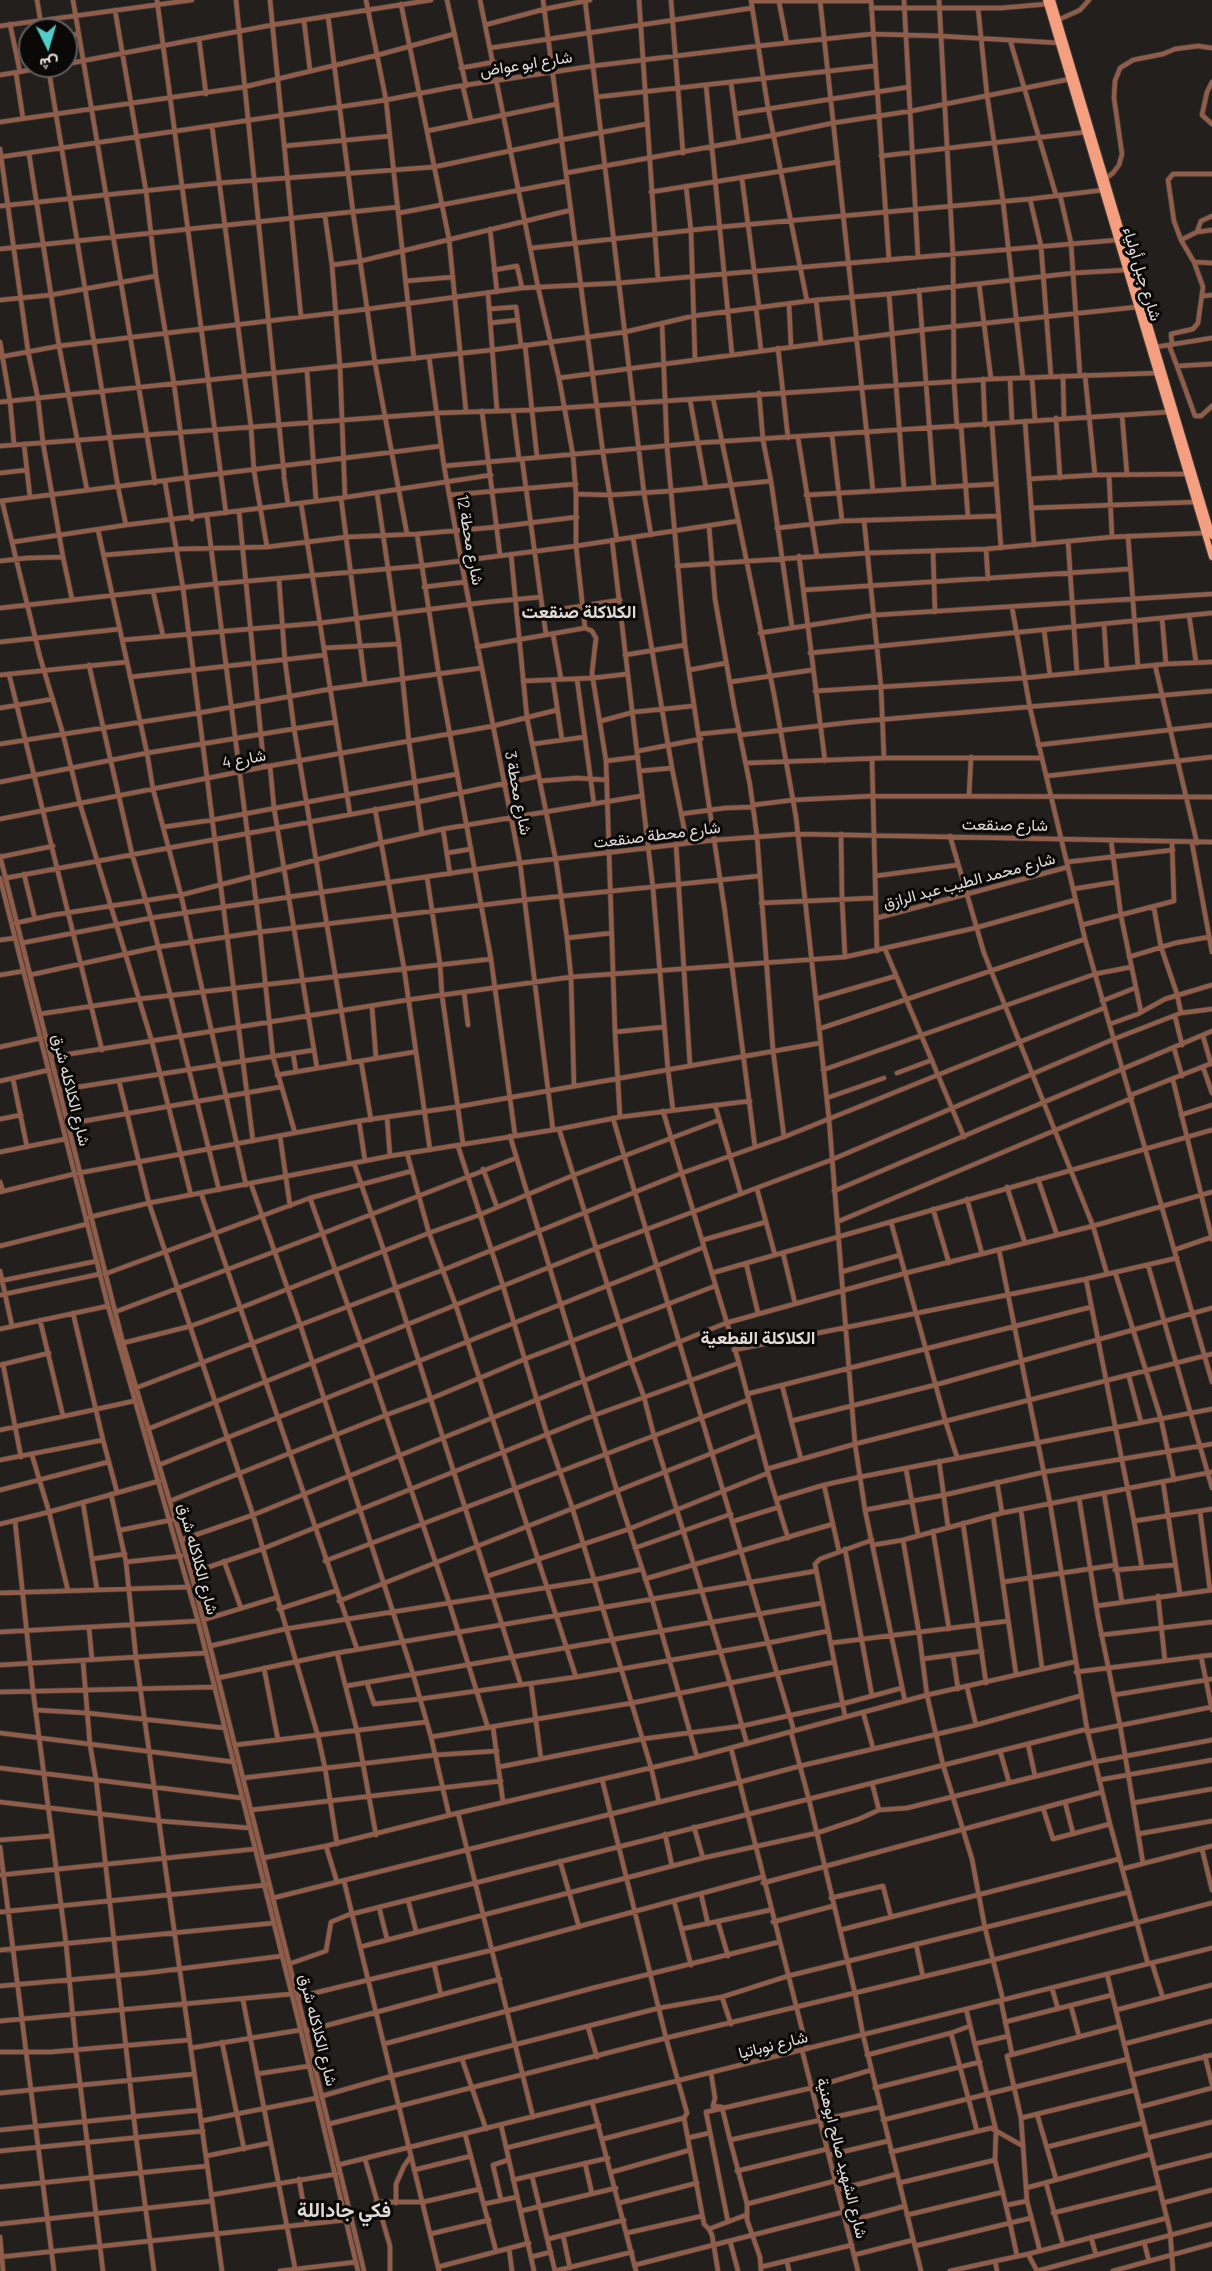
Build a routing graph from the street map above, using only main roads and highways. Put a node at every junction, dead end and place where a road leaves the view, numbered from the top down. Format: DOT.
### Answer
graph roads {
  1 [pos="1049,1"];
  2 [pos="1207,527"];
  3 [pos="1212,536"];
  4 [pos="1212,557"];
  1 -- 2 [label="main road, شارع جبل أولياء"];
  1 -- 2 [label="main road, شارع جبل أولياء"];
  2 -- 3 [label="main road, شارع جبل أولياء"];
  2 -- 4 [label="main road, شارع جبل أولياء"];
}
